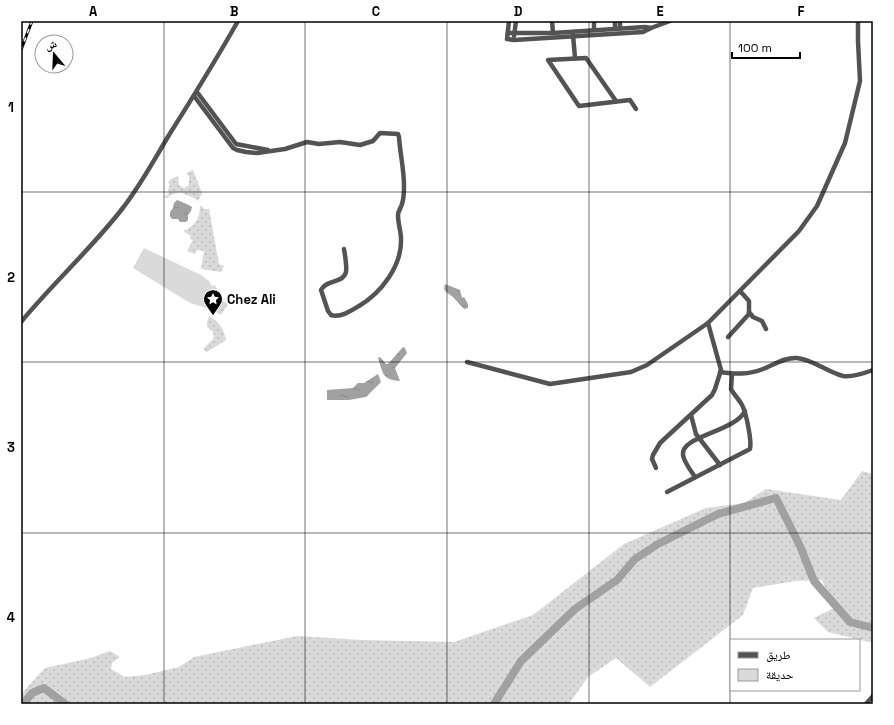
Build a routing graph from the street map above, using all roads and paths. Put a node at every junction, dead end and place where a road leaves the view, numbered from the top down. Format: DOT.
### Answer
graph roads {
  1 [pos="238,21"];
  2 [pos="509,21"];
  3 [pos="516,21"];
  4 [pos="552,21"];
  5 [pos="594,21"];
  6 [pos="615,21"];
  7 [pos="620,21"];
  8 [pos="642,21"];
  9 [pos="670,21"];
  10 [pos="858,21"];
  11 [pos="662,23"];
  12 [pos="642,27"];
  13 [pos="618,28"];
  14 [pos="651,28"];
  15 [pos="594,30"];
  16 [pos="508,33"];
  17 [pos="514,33"];
  18 [pos="553,33"];
  19 [pos="574,34"];
  20 [pos="514,40"];
  21 [pos="575,58"];
  22 [pos="195,94"];
  23 [pos="616,101"];
  24 [pos="636,110"];
  25 [pos="344,249"];
  26 [pos="740,291"];
  27 [pos="749,312"];
  28 [pos="21,322"];
  29 [pos="708,323"];
  30 [pos="766,329"];
  31 [pos="728,337"];
  32 [pos="467,362"];
  33 [pos="873,370"];
  34 [pos="720,372"];
  35 [pos="732,374"];
  36 [pos="745,411"];
  37 [pos="691,415"];
  38 [pos="698,438"];
  39 [pos="720,465"];
  40 [pos="656,468"];
  41 [pos="695,477"];
  42 [pos="666,492"];
  43 [pos="873,696"];
  44 [pos="866,704"];
  1 -- 22 [label="street"];
  2 -- 16 [label="street"];
  3 -- 17 [label="street"];
  4 -- 18 [label="street"];
  5 -- 15 [label="street"];
  6 -- 13 [label="street"];
  7 -- 13 [label="street"];
  8 -- 12 [label="street"];
  9 -- 11 [label="street"];
  10 -- 26 [label="street"];
  11 -- 14 [label="street"];
  12 -- 13 [label="street"];
  12 -- 14 [label="street"];
  13 -- 15 [label="street"];
  14 -- 19 [label="street"];
  15 -- 19 [label="street"];
  16 -- 17 [label="street"];
  16 -- 20 [label="street"];
  17 -- 18 [label="street"];
  17 -- 20 [label="street"];
  18 -- 19 [label="street"];
  19 -- 20 [label="street"];
  19 -- 21 [label="street"];
  21 -- 23 [label="street"];
  21 -- 23 [label="street"];
  22 -- 25 [label="street"];
  22 -- 28 [label="street"];
  23 -- 24 [label="street"];
  26 -- 27 [label="street"];
  26 -- 29 [label="street"];
  27 -- 30 [label="street"];
  27 -- 31 [label="street"];
  29 -- 32 [label="street"];
  29 -- 34 [label="street"];
  33 -- 35 [label="street"];
  34 -- 35 [label="street"];
  34 -- 37 [label="street"];
  35 -- 36 [label="street"];
  36 -- 38 [label="street"];
  36 -- 39 [label="street"];
  37 -- 38 [label="street"];
  37 -- 40 [label="street"];
  38 -- 39 [label="street"];
  38 -- 41 [label="street"];
  39 -- 41 [label="street"];
  41 -- 42 [label="street"];
  43 -- 44 [label="street"];
}
